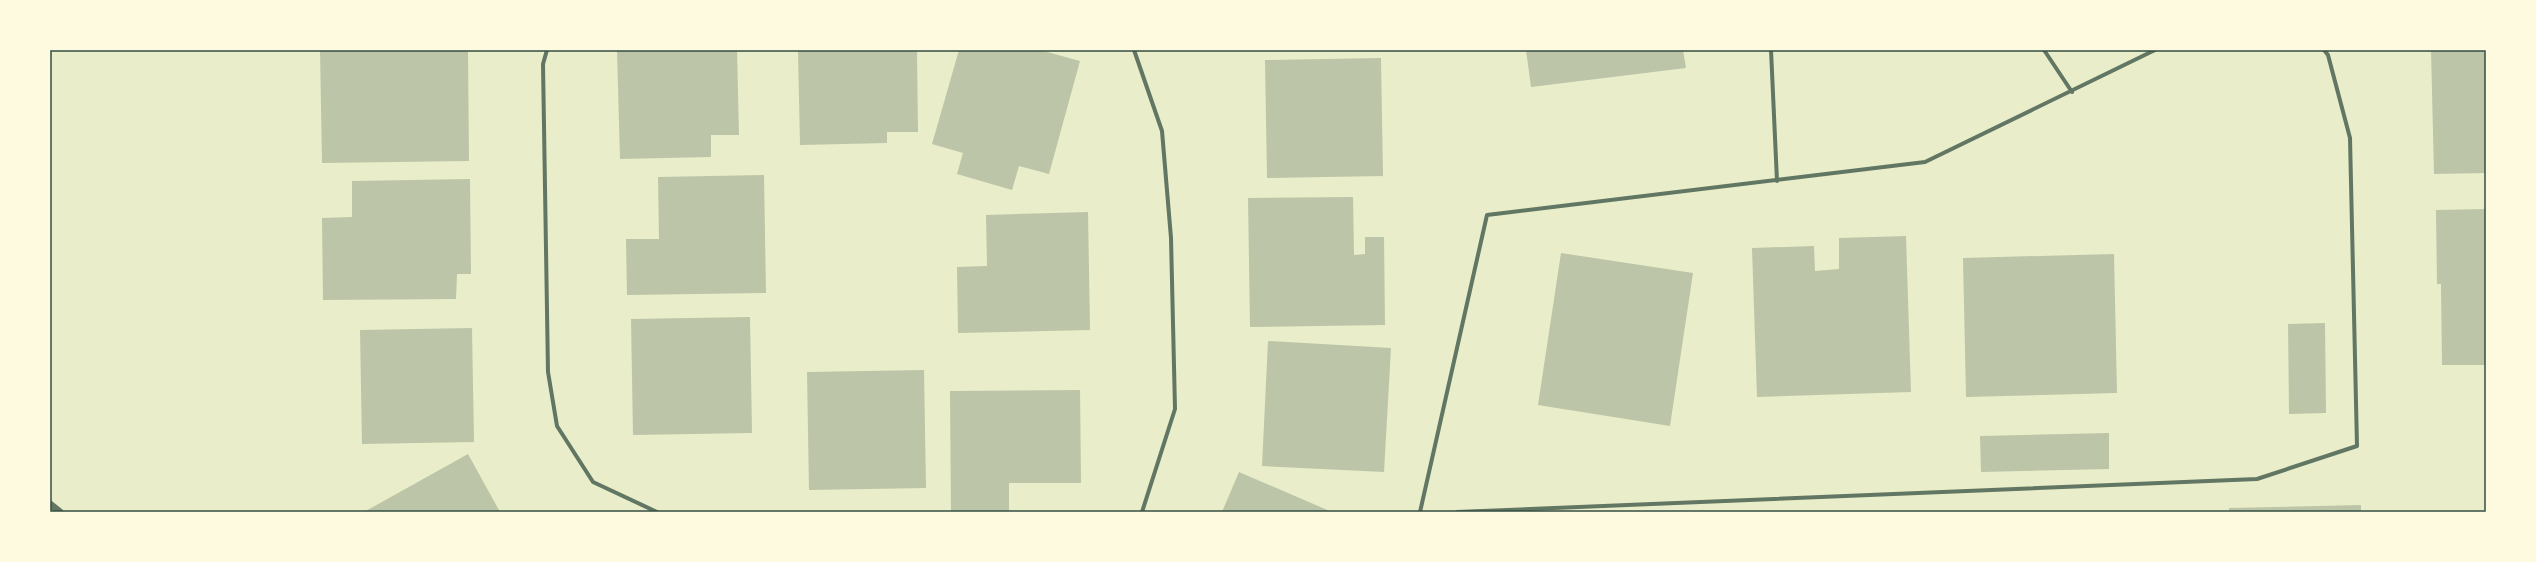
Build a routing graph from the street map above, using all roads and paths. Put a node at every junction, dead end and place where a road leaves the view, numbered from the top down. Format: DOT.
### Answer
graph roads {
  1 [pos="547,50"];
  2 [pos="1134,50"];
  3 [pos="1771,50"];
  4 [pos="2044,50"];
  5 [pos="2155,50"];
  6 [pos="2324,50"];
  7 [pos="2072,92"];
  8 [pos="1777,181"];
  9 [pos="50,504"];
  10 [pos="60,512"];
  11 [pos="657,512"];
  12 [pos="1142,512"];
  13 [pos="1420,512"];
  14 [pos="1457,512"];
  1 -- 11 [label="street"];
  2 -- 12 [label="street"];
  3 -- 8 [label="street"];
  4 -- 7 [label="street"];
  5 -- 7 [label="street"];
  6 -- 14 [label="street"];
  7 -- 8 [label="street"];
  8 -- 13 [label="street"];
  9 -- 10 [label="street"];
}
